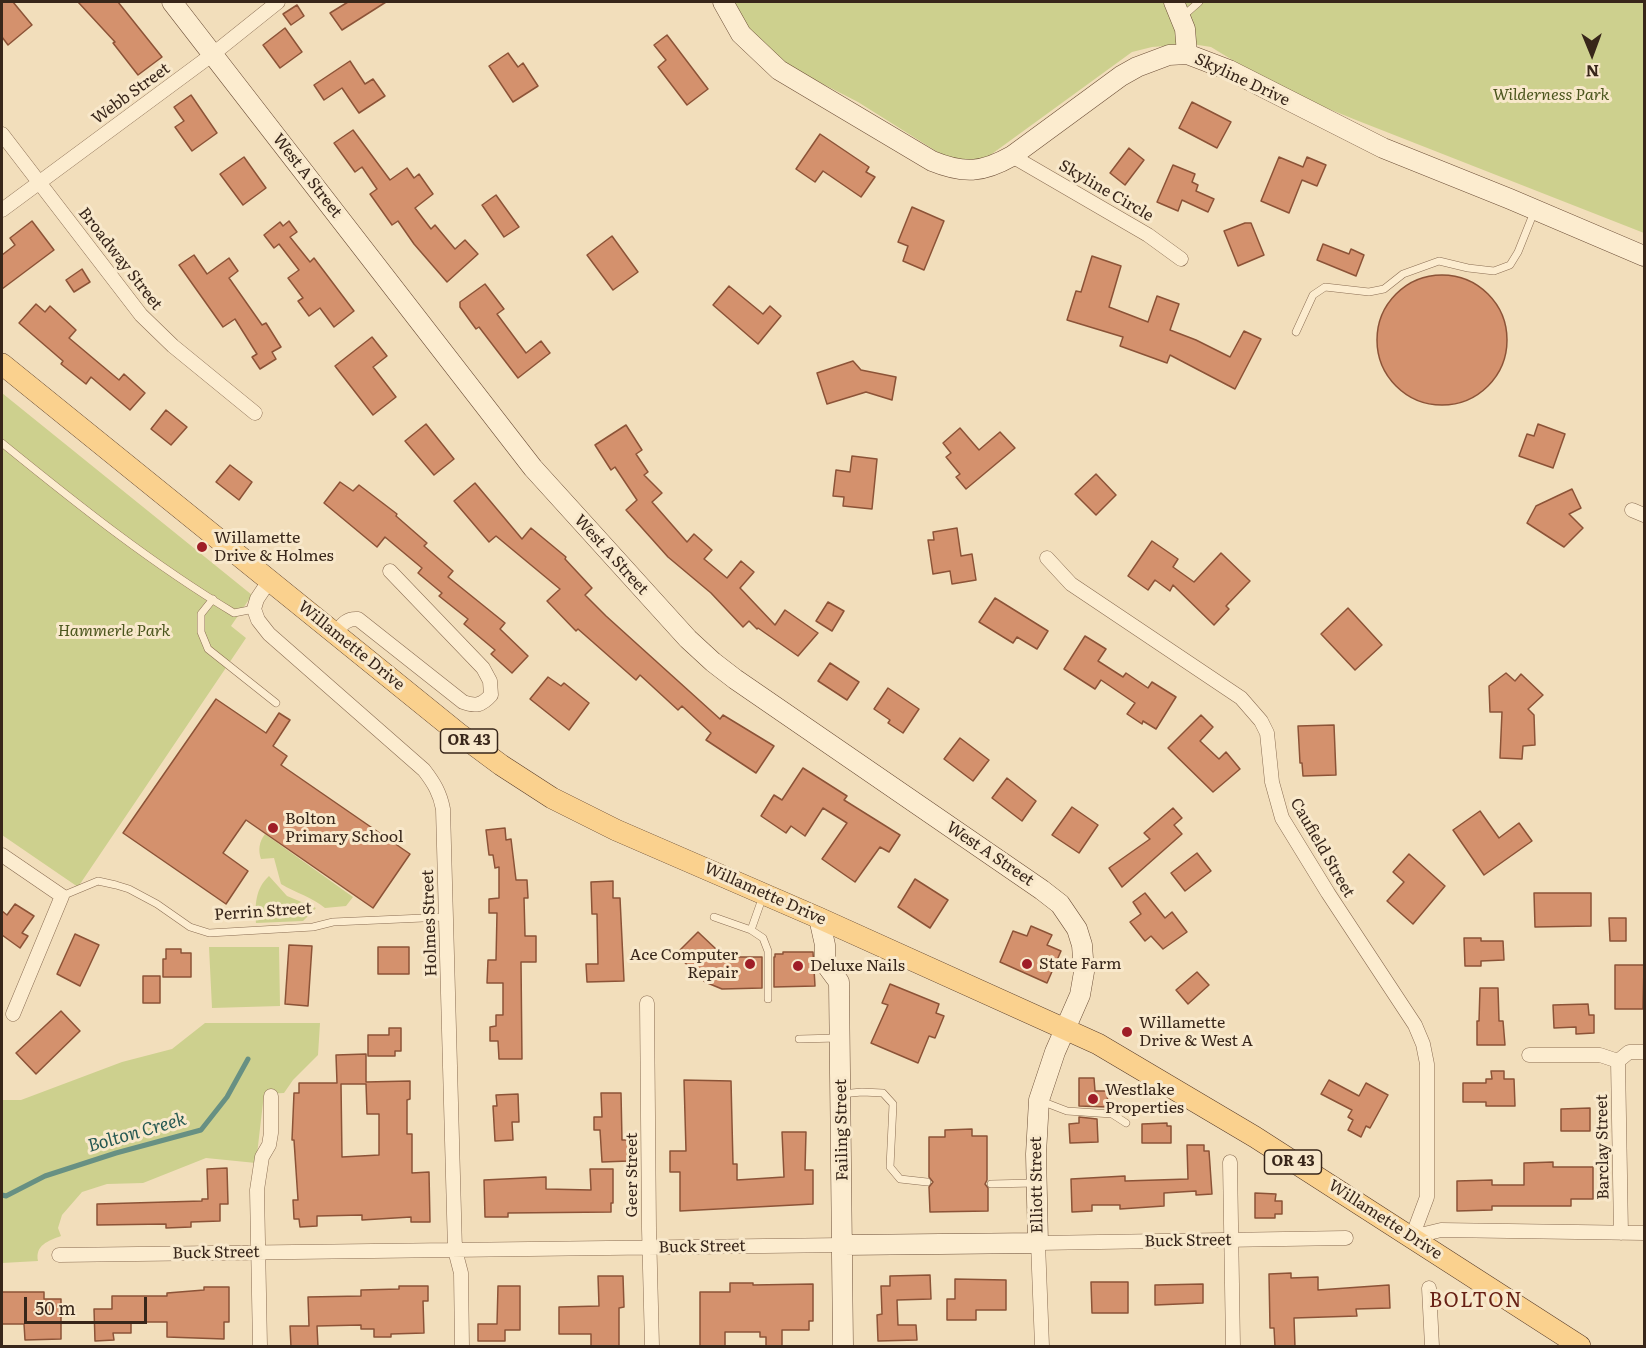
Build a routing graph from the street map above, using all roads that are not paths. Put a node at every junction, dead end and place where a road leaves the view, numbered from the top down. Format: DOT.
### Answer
graph roads {
  1 [pos="172,2"];
  2 [pos="278,2"];
  3 [pos="723,2"];
  4 [pos="1199,2"];
  5 [pos="1178,10"];
  6 [pos="213,54"];
  7 [pos="1187,54"];
  8 [pos="2,134"];
  9 [pos="1012,156"];
  10 [pos="39,181"];
  11 [pos="2,210"];
  12 [pos="1535,210"];
  13 [pos="1644,256"];
  14 [pos="1181,259"];
  15 [pos="1296,332"];
  16 [pos="2,364"];
  17 [pos="255,413"];
  18 [pos="2,443"];
  19 [pos="1047,558"];
  20 [pos="390,571"];
  21 [pos="269,582"];
  22 [pos="213,599"];
  23 [pos="254,609"];
  24 [pos="335,634"];
  25 [pos="276,703"];
  26 [pos="2,855"];
  27 [pos="764,894"];
  28 [pos="62,896"];
  29 [pos="446,917"];
  30 [pos="714,917"];
  31 [pos="819,918"];
  32 [pos="751,930"];
  33 [pos="768,999"];
  34 [pos="646,1003"];
  35 [pos="13,1014"];
  36 [pos="1064,1029"];
  37 [pos="841,1038"];
  38 [pos="799,1039"];
  39 [pos="1644,1052"];
  40 [pos="1529,1055"];
  41 [pos="1618,1061"];
  42 [pos="842,1094"];
  43 [pos="271,1096"];
  44 [pos="1039,1100"];
  45 [pos="1126,1123"];
  46 [pos="1230,1162"];
  47 [pos="927,1182"];
  48 [pos="1036,1183"];
  49 [pos="990,1184"];
  50 [pos="1621,1233"];
  51 [pos="1644,1233"];
  52 [pos="1412,1237"];
  53 [pos="1346,1238"];
  54 [pos="1232,1240"];
  55 [pos="1038,1243"];
  56 [pos="843,1245"];
  57 [pos="649,1247"];
  58 [pos="455,1250"];
  59 [pos="258,1252"];
  60 [pos="59,1255"];
  61 [pos="1429,1288"];
  62 [pos="260,1347"];
  63 [pos="462,1347"];
  64 [pos="652,1347"];
  65 [pos="843,1347"];
  66 [pos="1042,1347"];
  67 [pos="1233,1347"];
  68 [pos="1432,1347"];
  69 [pos="1580,1347"];
  1 -- 6 [label="street, West A Street"];
  2 -- 6 [label="street, Webb Street"];
  3 -- 9 [label="street, Skyline Drive"];
  4 -- 5 [label="lane"];
  5 -- 7 [label="street"];
  6 -- 10 [label="street, Webb Street"];
  6 -- 36 [label="street, West A Street"];
  7 -- 9 [label="street, Skyline Drive"];
  7 -- 12 [label="street, Skyline Drive"];
  8 -- 10 [label="street, Broadway Street"];
  9 -- 14 [label="street, Skyline Circle"];
  10 -- 11 [label="street, Webb Street"];
  10 -- 17 [label="street, Broadway Street"];
  12 -- 13 [label="street, Skyline Drive"];
  12 -- 15 [label="lane"];
  16 -- 21 [label="main road, Willamette Drive / OR 43"];
  18 -- 22 [label="lane"];
  19 -- 52 [label="street, Caufield Street"];
  20 -- 24 [label="street"];
  21 -- 23 [label="street"];
  21 -- 24 [label="main road, Willamette Drive / OR 43"];
  22 -- 23 [label="lane"];
  22 -- 25 [label="lane"];
  23 -- 29 [label="street, Holmes Street"];
  24 -- 27 [label="main road, Willamette Drive / OR 43"];
  26 -- 28 [label="street"];
  27 -- 31 [label="main road, Willamette Drive / OR 43"];
  27 -- 32 [label="lane"];
  28 -- 29 [label="lane, Perrin Street"];
  28 -- 35 [label="street"];
  29 -- 58 [label="street, Holmes Street"];
  30 -- 32 [label="lane"];
  31 -- 36 [label="main road, Willamette Drive / OR 43"];
  31 -- 37 [label="street, Failing Street"];
  32 -- 33 [label="lane"];
  34 -- 57 [label="street, Geer Street"];
  36 -- 44 [label="street, Elliott Street"];
  36 -- 52 [label="main road, Willamette Drive / OR 43"];
  37 -- 38 [label="lane"];
  37 -- 42 [label="street, Failing Street"];
  39 -- 41 [label="street"];
  40 -- 41 [label="street"];
  41 -- 50 [label="street, Barclay Street"];
  42 -- 47 [label="lane"];
  42 -- 56 [label="street, Failing Street"];
  43 -- 59 [label="street"];
  44 -- 45 [label="lane"];
  44 -- 48 [label="street, Elliott Street"];
  46 -- 54 [label="street"];
  48 -- 49 [label="lane"];
  48 -- 55 [label="street, Elliott Street"];
  50 -- 51 [label="street"];
  50 -- 52 [label="street"];
  52 -- 69 [label="main road, Willamette Drive / OR 43"];
  53 -- 54 [label="street, Buck Street"];
  54 -- 55 [label="street, Buck Street"];
  54 -- 67 [label="street"];
  55 -- 56 [label="street, Buck Street"];
  55 -- 66 [label="street, Elliott Street"];
  56 -- 57 [label="street, Buck Street"];
  56 -- 65 [label="street, Failing Street"];
  57 -- 58 [label="street, Buck Street"];
  57 -- 64 [label="street, Geer Street"];
  58 -- 59 [label="street, Buck Street"];
  58 -- 63 [label="street, Holmes Street"];
  59 -- 60 [label="street, Buck Street"];
  59 -- 62 [label="street"];
  61 -- 68 [label="street"];
}
